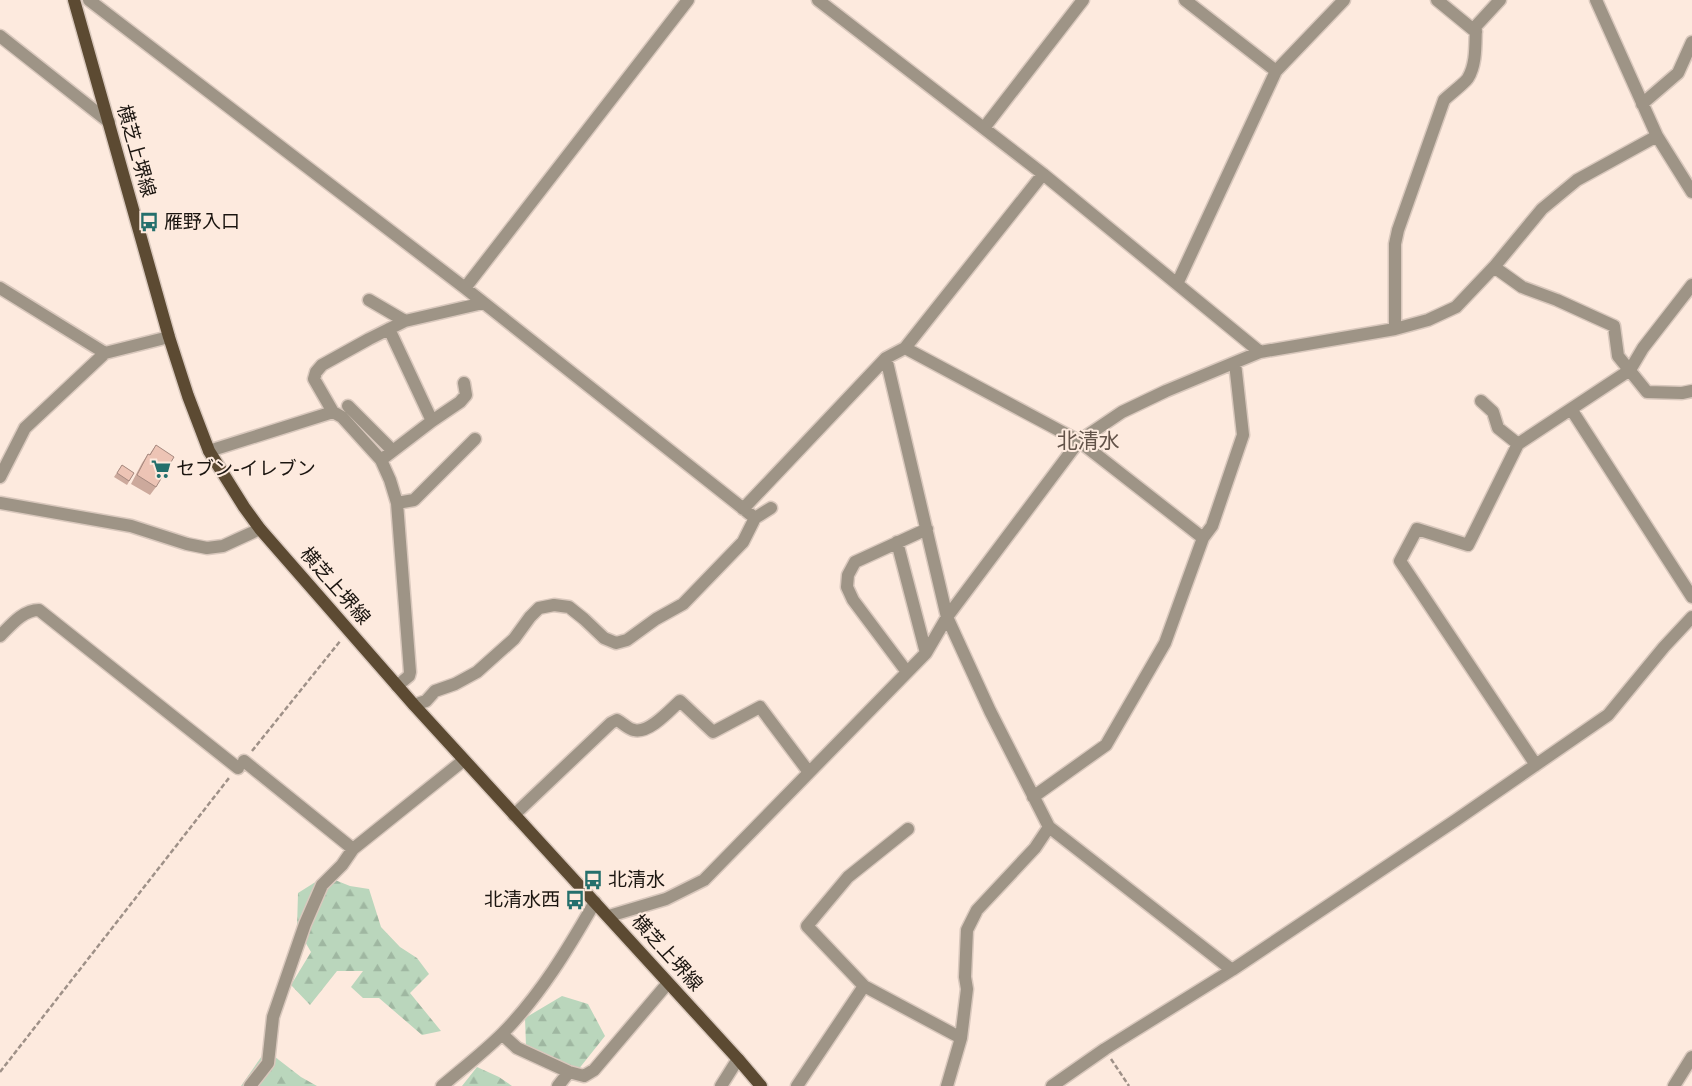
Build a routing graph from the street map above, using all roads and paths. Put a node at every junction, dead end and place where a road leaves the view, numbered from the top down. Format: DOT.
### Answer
graph roads {
  1 [pos="74,0"];
  2 [pos="89,0"];
  3 [pos="688,0"];
  4 [pos="818,0"];
  5 [pos="1083,0"];
  6 [pos="1185,0"];
  7 [pos="1344,0"];
  8 [pos="1437,0"];
  9 [pos="1500,0"];
  10 [pos="1596,0"];
  11 [pos="1476,32"];
  12 [pos="0,36"];
  13 [pos="1692,42"];
  14 [pos="1276,71"];
  15 [pos="1642,104"];
  16 [pos="108,122"];
  17 [pos="984,128"];
  18 [pos="1657,136"];
  19 [pos="1043,174"];
  20 [pos="1692,192"];
  21 [pos="1494,267"];
  22 [pos="1177,284"];
  23 [pos="1692,285"];
  24 [pos="0,288"];
  25 [pos="465,288"];
  26 [pos="369,300"];
  27 [pos="484,303"];
  28 [pos="405,321"];
  29 [pos="388,329"];
  30 [pos="1395,329"];
  31 [pos="169,337"];
  32 [pos="905,348"];
  33 [pos="1260,352"];
  34 [pos="105,353"];
  35 [pos="886,358"];
  36 [pos="1235,363"];
  37 [pos="1630,370"];
  38 [pos="464,383"];
  39 [pos="1692,391"];
  40 [pos="1481,401"];
  41 [pos="348,406"];
  42 [pos="1571,409"];
  43 [pos="333,412"];
  44 [pos="432,421"];
  45 [pos="475,439"];
  46 [pos="1079,441"];
  47 [pos="1518,444"];
  48 [pos="392,450"];
  49 [pos="209,451"];
  50 [pos="381,460"];
  51 [pos="0,477"];
  52 [pos="0,503"];
  53 [pos="397,503"];
  54 [pos="771,508"];
  55 [pos="743,509"];
  56 [pos="755,518"];
  57 [pos="926,529"];
  58 [pos="260,530"];
  59 [pos="1203,538"];
  60 [pos="897,542"];
  61 [pos="1692,597"];
  62 [pos="947,617"];
  63 [pos="1692,617"];
  64 [pos="349,632"];
  65 [pos="0,636"];
  66 [pos="926,652"];
  67 [pos="907,672"];
  68 [pos="397,686"];
  69 [pos="414,705"];
  70 [pos="464,760"];
  71 [pos="241,764"];
  72 [pos="1536,765"];
  73 [pos="808,771"];
  74 [pos="1033,797"];
  75 [pos="514,815"];
  76 [pos="1049,827"];
  77 [pos="908,829"];
  78 [pos="353,848"];
  79 [pos="595,902"];
  80 [pos="608,916"];
  81 [pos="1232,970"];
  82 [pos="668,983"];
  83 [pos="864,986"];
  84 [pos="502,1034"];
  85 [pos="961,1038"];
  86 [pos="1105,1049"];
  87 [pos="1692,1056"];
  88 [pos="738,1059"];
  89 [pos="0,1072"];
  90 [pos="569,1072"];
  91 [pos="250,1086"];
  92 [pos="442,1086"];
  93 [pos="558,1086"];
  94 [pos="721,1086"];
  95 [pos="761,1086"];
  96 [pos="797,1086"];
  97 [pos="947,1086"];
  98 [pos="1052,1086"];
  99 [pos="1129,1086"];
  100 [pos="1674,1086"];
  1 -- 16 [label="main road, 横芝上堺線"];
  2 -- 25 [label="street"];
  3 -- 25 [label="street"];
  4 -- 17 [label="street"];
  5 -- 17 [label="street"];
  6 -- 14 [label="street"];
  7 -- 14 [label="street"];
  8 -- 11 [label="street"];
  9 -- 11 [label="street"];
  10 -- 15 [label="street"];
  11 -- 30 [label="street"];
  12 -- 16 [label="street"];
  13 -- 15 [label="street"];
  14 -- 22 [label="street"];
  15 -- 18 [label="street"];
  16 -- 31 [label="main road, 横芝上堺線"];
  17 -- 19 [label="street"];
  18 -- 20 [label="street"];
  18 -- 21 [label="street"];
  19 -- 22 [label="street"];
  19 -- 32 [label="street"];
  21 -- 30 [label="street"];
  21 -- 37 [label="street"];
  22 -- 33 [label="street"];
  23 -- 37 [label="street"];
  24 -- 34 [label="street"];
  25 -- 27 [label="street"];
  26 -- 28 [label="street"];
  27 -- 28 [label="street"];
  27 -- 55 [label="street"];
  28 -- 29 [label="street"];
  29 -- 43 [label="street"];
  29 -- 44 [label="street"];
  30 -- 33 [label="street"];
  31 -- 34 [label="street"];
  31 -- 49 [label="main road, 横芝上堺線"];
  32 -- 35 [label="street"];
  32 -- 46 [label="street"];
  33 -- 36 [label="street"];
  34 -- 51 [label="street"];
  35 -- 55 [label="street"];
  35 -- 57 [label="street"];
  36 -- 46 [label="street"];
  36 -- 59 [label="street"];
  37 -- 39 [label="street"];
  37 -- 42 [label="street"];
  38 -- 44 [label="street"];
  40 -- 47 [label="street"];
  41 -- 48 [label="street"];
  42 -- 47 [label="street"];
  42 -- 61 [label="street"];
  43 -- 49 [label="street"];
  43 -- 50 [label="street"];
  44 -- 48 [label="street"];
  45 -- 53 [label="street"];
  46 -- 59 [label="street"];
  46 -- 62 [label="street"];
  47 -- 72 [label="street"];
  48 -- 50 [label="street"];
  49 -- 58 [label="main road, 横芝上堺線"];
  50 -- 53 [label="street"];
  52 -- 58 [label="street"];
  53 -- 68 [label="street"];
  54 -- 56 [label="street"];
  55 -- 56 [label="street"];
  56 -- 69 [label="street"];
  57 -- 60 [label="street"];
  57 -- 62 [label="street"];
  58 -- 64 [label="main road, 横芝上堺線"];
  59 -- 74 [label="street"];
  60 -- 66 [label="street"];
  60 -- 67 [label="street"];
  62 -- 66 [label="street"];
  62 -- 74 [label="street"];
  63 -- 72 [label="street"];
  64 -- 68 [label="main road, 横芝上堺線"];
  64 -- 71 [label="path"];
  65 -- 71 [label="street"];
  66 -- 67 [label="street"];
  67 -- 73 [label="street"];
  68 -- 69 [label="main road, 横芝上堺線"];
  69 -- 70 [label="main road, 横芝上堺線"];
  70 -- 75 [label="main road, 横芝上堺線"];
  70 -- 78 [label="street"];
  71 -- 78 [label="street"];
  71 -- 89 [label="path"];
  72 -- 81 [label="street"];
  73 -- 75 [label="street"];
  73 -- 80 [label="street"];
  74 -- 76 [label="street"];
  75 -- 79 [label="main road, 横芝上堺線"];
  76 -- 81 [label="street"];
  76 -- 85 [label="street"];
  77 -- 83 [label="street"];
  78 -- 91 [label="street"];
  79 -- 80 [label="main road, 横芝上堺線"];
  79 -- 84 [label="street"];
  80 -- 82 [label="main road, 横芝上堺線"];
  81 -- 86 [label="street"];
  82 -- 88 [label="main road, 横芝上堺線"];
  82 -- 90 [label="street"];
  83 -- 85 [label="street"];
  83 -- 96 [label="street"];
  84 -- 90 [label="street"];
  84 -- 92 [label="street"];
  85 -- 97 [label="street"];
  86 -- 98 [label="street"];
  86 -- 99 [label="path"];
  87 -- 100 [label="street"];
  88 -- 94 [label="street"];
  88 -- 95 [label="main road, 横芝上堺線"];
  90 -- 93 [label="street"];
}
